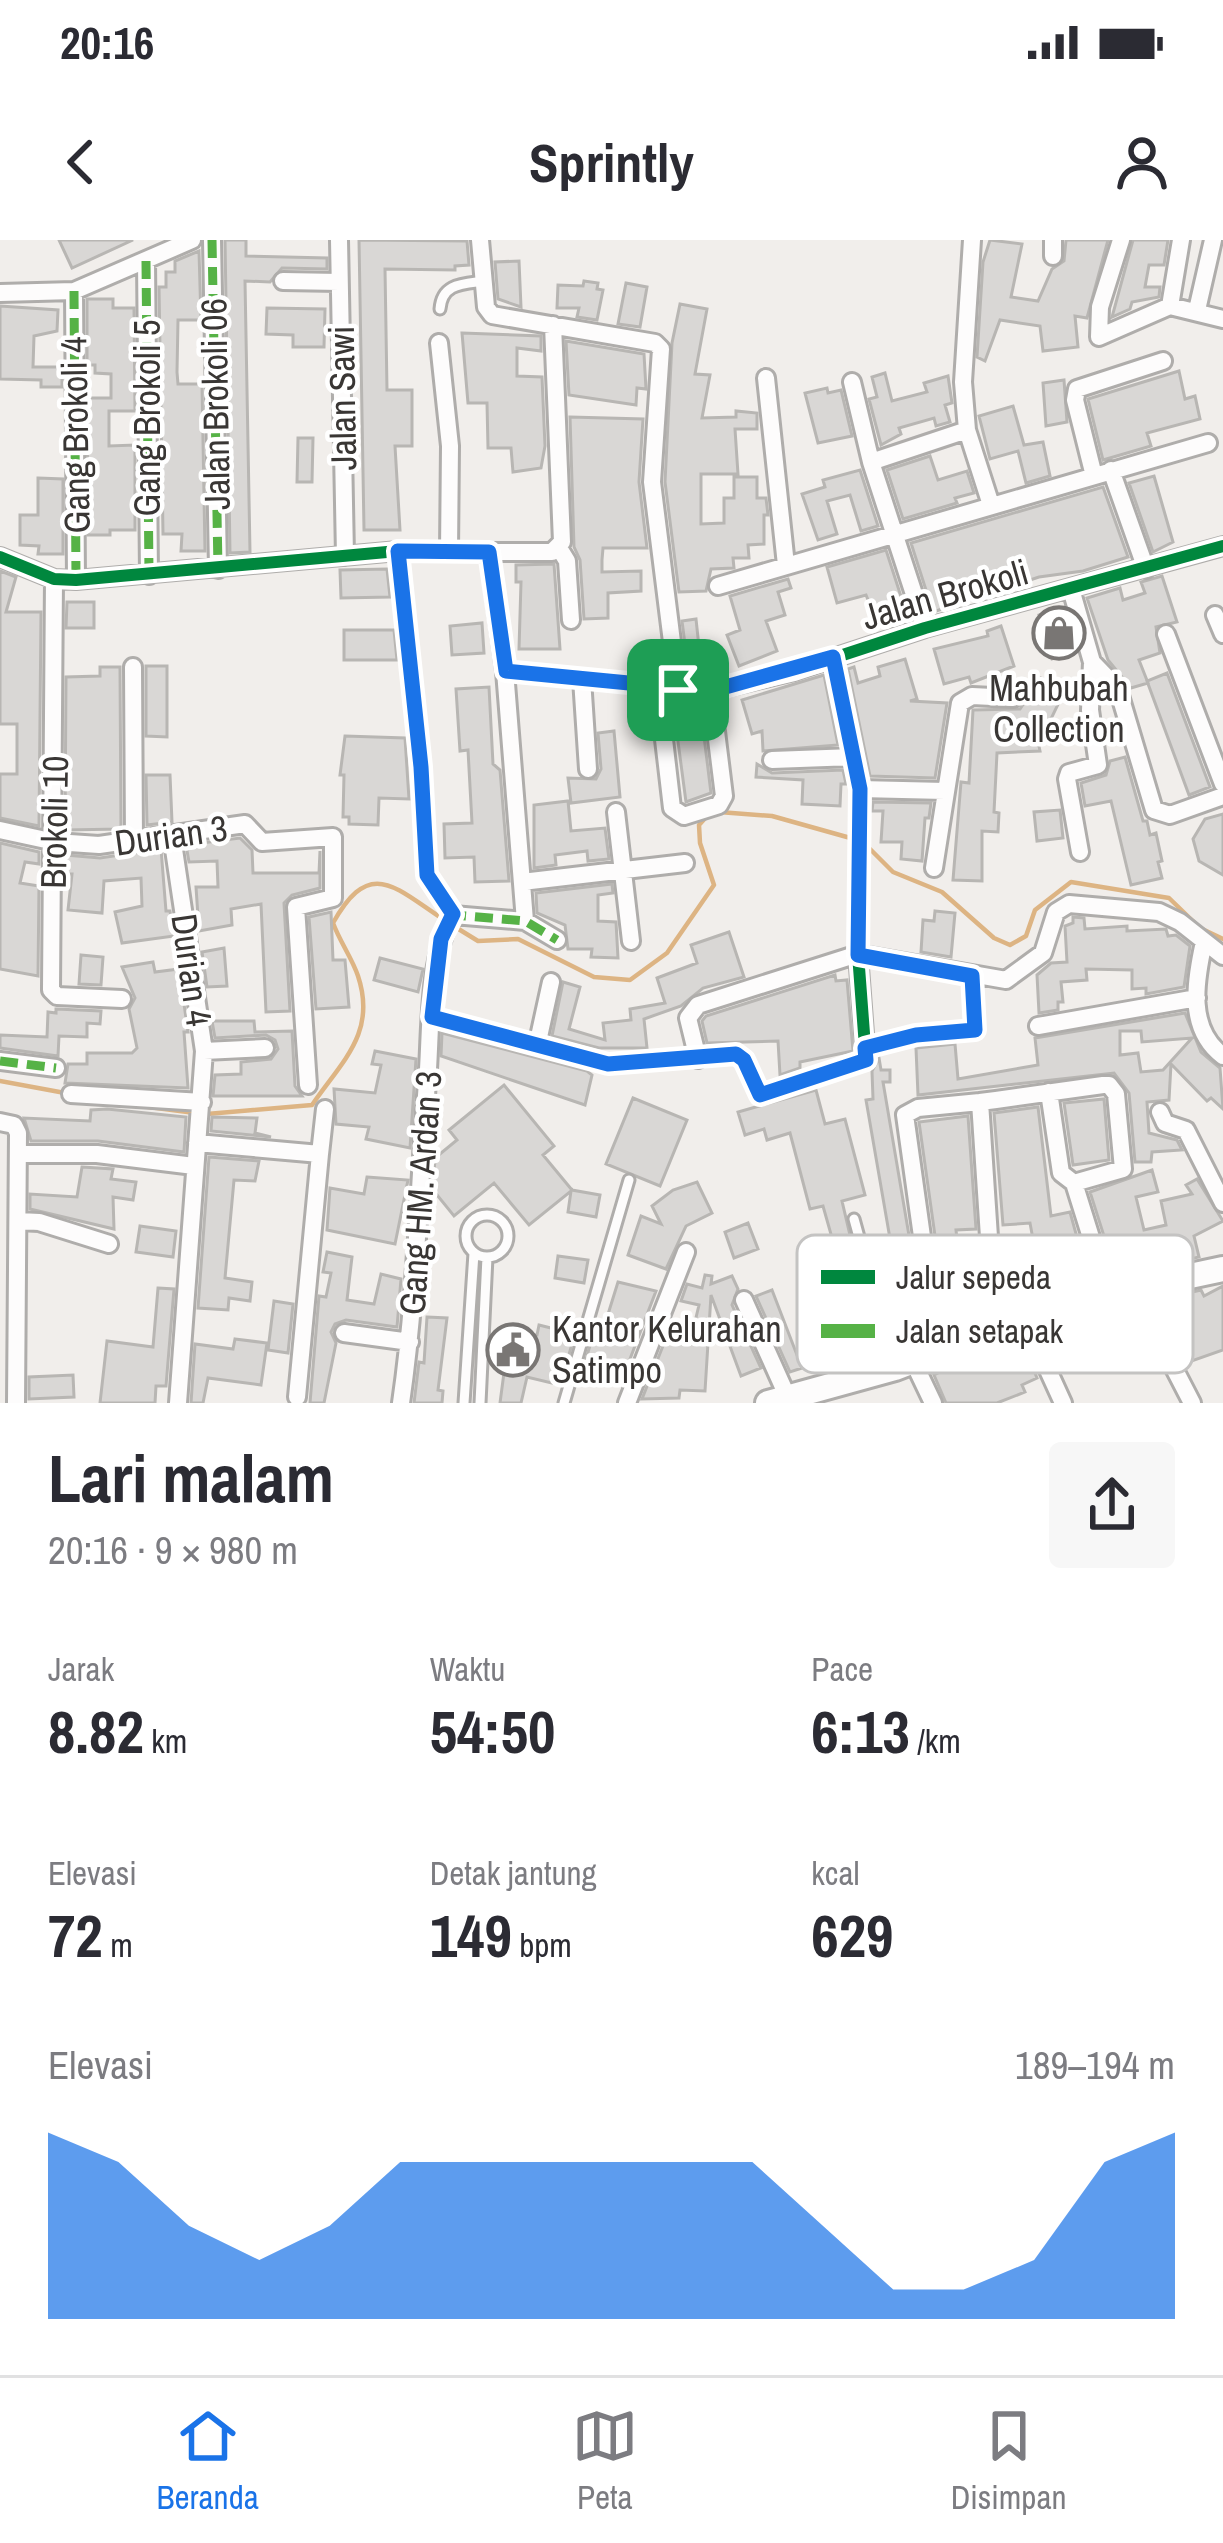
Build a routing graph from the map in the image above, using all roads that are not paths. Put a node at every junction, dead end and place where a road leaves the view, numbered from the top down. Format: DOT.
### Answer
graph roads {
  1 [pos="192,240"];
  2 [pos="212,240"];
  3 [pos="339,240"];
  4 [pos="480,240"];
  5 [pos="972,240"];
  6 [pos="1121,240"];
  7 [pos="1181,240"];
  8 [pos="1213,240"];
  9 [pos="146,262"];
  10 [pos="283,281"];
  11 [pos="484,281"];
  12 [pos="339,282"];
  13 [pos="74,291"];
  14 [pos="0,292"];
  15 [pos="1170,306"];
  16 [pos="440,309"];
  17 [pos="1197,310"];
  18 [pos="1223,319"];
  19 [pos="554,325"];
  20 [pos="439,343"];
  21 [pos="1163,362"];
  22 [pos="766,378"];
  23 [pos="851,382"];
  24 [pos="967,430"];
  25 [pos="1208,443"];
  26 [pos="871,462"];
  27 [pos="1103,473"];
  28 [pos="991,505"];
  29 [pos="894,532"];
  30 [pos="1223,546"];
  31 [pos="559,548"];
  32 [pos="398,551"];
  33 [pos="449,552"];
  34 [pos="489,552"];
  35 [pos="345,556"];
  36 [pos="0,557"];
  37 [pos="786,565"];
  38 [pos="1145,568"];
  39 [pos="218,569"];
  40 [pos="148,575"];
  41 [pos="54,579"];
  42 [pos="76,580"];
  43 [pos="718,586"];
  44 [pos="1071,590"];
  45 [pos="1215,615"];
  46 [pos="571,620"];
  47 [pos="925,628"];
  48 [pos="1166,634"];
  49 [pos="1223,634"];
  50 [pos="833,657"];
  51 [pos="1092,662"];
  52 [pos="133,667"];
  53 [pos="506,671"];
  54 [pos="582,679"];
  55 [pos="658,688"];
  56 [pos="678,690"];
  57 [pos="711,691"];
  58 [pos="1012,698"];
  59 [pos="854,757"];
  60 [pos="772,760"];
  61 [pos="588,769"];
  62 [pos="1223,784"];
  63 [pos="860,789"];
  64 [pos="944,791"];
  65 [pos="1223,796"];
  66 [pos="616,812"];
  67 [pos="0,830"];
  68 [pos="172,836"];
  69 [pos="55,842"];
  70 [pos="134,842"];
  71 [pos="1080,852"];
  72 [pos="686,862"];
  73 [pos="624,868"];
  74 [pos="934,868"];
  75 [pos="522,882"];
  76 [pos="450,920"];
  77 [pos="525,921"];
  78 [pos="557,940"];
  79 [pos="631,941"];
  80 [pos="1204,942"];
  81 [pos="858,955"];
  82 [pos="1223,956"];
  83 [pos="972,976"];
  84 [pos="550,982"];
  85 [pos="1197,998"];
  86 [pos="122,999"];
  87 [pos="432,1017"];
  88 [pos="1037,1026"];
  89 [pos="537,1046"];
  90 [pos="266,1048"];
  91 [pos="204,1051"];
  92 [pos="866,1054"];
  93 [pos="1223,1056"];
  94 [pos="698,1059"];
  95 [pos="0,1061"];
  96 [pos="56,1068"];
  97 [pos="308,1085"];
  98 [pos="1049,1092"];
  99 [pos="71,1094"];
  100 [pos="980,1102"];
  101 [pos="201,1108"];
  102 [pos="325,1109"];
  103 [pos="1160,1112"];
  104 [pos="0,1122"];
  105 [pos="197,1143"];
  106 [pos="19,1154"];
  107 [pos="320,1154"];
  108 [pos="194,1166"];
  109 [pos="629,1180"];
  110 [pos="1074,1183"];
  111 [pos="1223,1203"];
  112 [pos="854,1219"];
  113 [pos="19,1221"];
  114 [pos="859,1235"];
  115 [pos="918,1235"];
  116 [pos="989,1235"];
  117 [pos="1096,1235"];
  118 [pos="110,1244"];
  119 [pos="686,1252"];
  120 [pos="474,1253"];
  121 [pos="487,1257"];
  122 [pos="1223,1269"];
  123 [pos="1193,1275"];
  124 [pos="744,1300"];
  125 [pos="344,1333"];
  126 [pos="410,1342"];
  127 [pos="875,1373"];
  128 [pos="910,1373"];
  129 [pos="1046,1373"];
  130 [pos="1173,1373"];
  131 [pos="297,1397"];
  132 [pos="778,1400"];
  133 [pos="16,1403"];
  134 [pos="178,1403"];
  135 [pos="401,1403"];
  136 [pos="464,1403"];
  137 [pos="480,1403"];
  138 [pos="564,1403"];
  139 [pos="628,1403"];
  140 [pos="933,1403"];
  141 [pos="1063,1403"];
  142 [pos="1192,1403"];
  1 -- 9 [label="street"];
  2 -- 39 [label="street, Jalan Brokoli 06"];
  3 -- 12 [label="street, Jalan Sawi"];
  4 -- 11 [label="street"];
  5 -- 24 [label="street"];
  6 -- 15 [label="street"];
  7 -- 15 [label="street"];
  8 -- 17 [label="street"];
  9 -- 13 [label="street"];
  9 -- 40 [label="street, Gang Brokoli 5"];
  10 -- 12 [label="street"];
  11 -- 16 [label="lane"];
  11 -- 19 [label="street"];
  12 -- 35 [label="street, Jalan Sawi"];
  13 -- 14 [label="street"];
  13 -- 42 [label="street, Gang Brokoli 4"];
  15 -- 17 [label="street"];
  17 -- 18 [label="street"];
  19 -- 31 [label="street"];
  19 -- 56 [label="street"];
  20 -- 33 [label="street"];
  21 -- 27 [label="street"];
  22 -- 37 [label="street"];
  23 -- 26 [label="street"];
  24 -- 26 [label="street"];
  24 -- 28 [label="street"];
  25 -- 27 [label="street"];
  26 -- 29 [label="street"];
  27 -- 28 [label="street"];
  27 -- 38 [label="street"];
  28 -- 29 [label="street"];
  29 -- 37 [label="street"];
  29 -- 47 [label="street"];
  30 -- 38 [label="street, Jalan Brokoli"];
  31 -- 34 [label="street"];
  31 -- 46 [label="street"];
  32 -- 33 [label="street"];
  32 -- 35 [label="street"];
  32 -- 76 [label="street"];
  33 -- 34 [label="street"];
  34 -- 53 [label="street"];
  35 -- 39 [label="street"];
  36 -- 41 [label="street"];
  37 -- 43 [label="street"];
  38 -- 44 [label="street, Jalan Brokoli"];
  39 -- 40 [label="street"];
  40 -- 42 [label="street"];
  41 -- 42 [label="street"];
  41 -- 69 [label="street, Brokoli 10"];
  44 -- 47 [label="street, Jalan Brokoli"];
  44 -- 51 [label="street"];
  45 -- 49 [label="street"];
  47 -- 50 [label="street, Jalan Brokoli"];
  48 -- 62 [label="street"];
  50 -- 57 [label="street, Jalan Brokoli"];
  50 -- 59 [label="street"];
  51 -- 65 [label="street"];
  51 -- 71 [label="street"];
  52 -- 70 [label="street"];
  53 -- 54 [label="street, Jalan Brokoli"];
  53 -- 75 [label="street"];
  54 -- 55 [label="street, Jalan Brokoli"];
  54 -- 61 [label="street"];
  55 -- 56 [label="street, Jalan Brokoli"];
  55 -- 57 [label="street"];
  56 -- 57 [label="street, Jalan Brokoli"];
  58 -- 64 [label="street"];
  59 -- 60 [label="street"];
  59 -- 63 [label="street"];
  63 -- 64 [label="street"];
  63 -- 81 [label="street"];
  64 -- 74 [label="street"];
  66 -- 73 [label="street"];
  67 -- 69 [label="street, Durian 3"];
  68 -- 70 [label="street, Durian 3"];
  68 -- 91 [label="street, Durian 4"];
  68 -- 97 [label="street, Durian 3"];
  69 -- 70 [label="street, Durian 3"];
  69 -- 86 [label="street, Brokoli 10"];
  72 -- 73 [label="street"];
  73 -- 75 [label="street"];
  73 -- 79 [label="street"];
  75 -- 77 [label="street"];
  76 -- 77 [label="street"];
  76 -- 87 [label="street, Gang HM. Ardan 3"];
  77 -- 78 [label="street"];
  80 -- 82 [label="street"];
  80 -- 83 [label="street"];
  80 -- 85 [label="street"];
  81 -- 83 [label="street"];
  81 -- 92 [label="street"];
  81 -- 94 [label="street"];
  83 -- 92 [label="street"];
  84 -- 89 [label="street"];
  85 -- 88 [label="street"];
  85 -- 93 [label="street"];
  87 -- 89 [label="street"];
  87 -- 126 [label="street, Gang HM. Ardan 3"];
  89 -- 94 [label="street"];
  90 -- 91 [label="street"];
  91 -- 101 [label="street, Durian 4"];
  92 -- 94 [label="street"];
  95 -- 96 [label="street"];
  98 -- 100 [label="street"];
  98 -- 110 [label="street"];
  98 -- 110 [label="street"];
  99 -- 101 [label="street"];
  100 -- 115 [label="street"];
  100 -- 116 [label="street"];
  101 -- 105 [label="street, Durian 4"];
  102 -- 107 [label="street"];
  103 -- 111 [label="street"];
  104 -- 106 [label="street"];
  105 -- 107 [label="street"];
  105 -- 108 [label="street, Durian 4"];
  106 -- 108 [label="street"];
  106 -- 113 [label="street"];
  107 -- 131 [label="street"];
  108 -- 134 [label="street, Durian 4"];
  109 -- 138 [label="lane"];
  110 -- 117 [label="street"];
  112 -- 114 [label="lane"];
  113 -- 118 [label="street"];
  113 -- 133 [label="street"];
  119 -- 139 [label="street"];
  120 -- 121 [label="lane"];
  120 -- 121 [label="lane"];
  120 -- 136 [label="lane"];
  121 -- 137 [label="lane"];
  122 -- 123 [label="street"];
  124 -- 132 [label="street"];
  125 -- 126 [label="street"];
  126 -- 135 [label="street, Gang HM. Ardan 3"];
  127 -- 132 [label="street"];
  128 -- 140 [label="street"];
  129 -- 141 [label="street"];
  130 -- 142 [label="street"];
}
